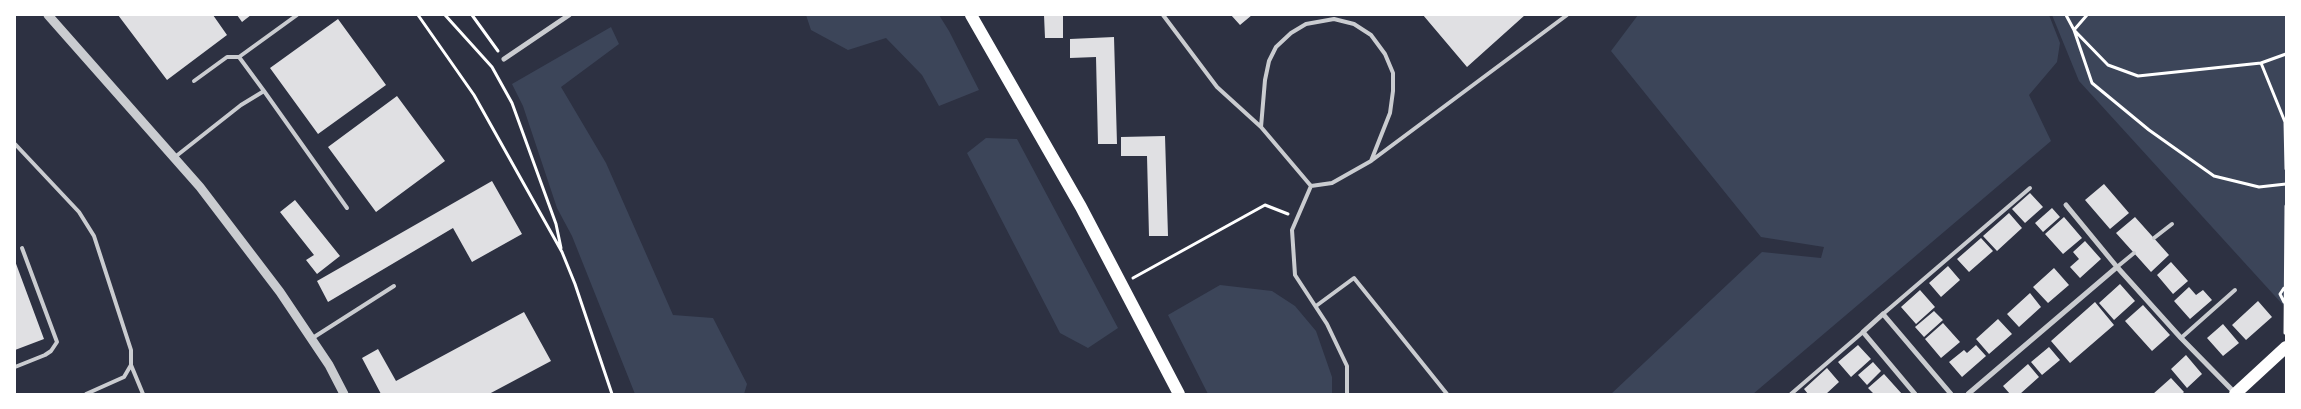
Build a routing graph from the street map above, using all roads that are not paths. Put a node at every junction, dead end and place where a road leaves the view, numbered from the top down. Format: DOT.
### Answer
graph roads {
  1 [pos="48,15"];
  2 [pos="297,15"];
  3 [pos="569,15"];
  4 [pos="971,15"];
  5 [pos="1163,15"];
  6 [pos="1567,15"];
  7 [pos="239,56"];
  8 [pos="504,59"];
  9 [pos="194,81"];
  10 [pos="264,91"];
  11 [pos="1262,127"];
  12 [pos="15,144"];
  13 [pos="174,157"];
  14 [pos="1371,161"];
  15 [pos="1311,186"];
  16 [pos="2030,188"];
  17 [pos="2066,204"];
  18 [pos="347,208"];
  19 [pos="2172,224"];
  20 [pos="2154,238"];
  21 [pos="22,248"];
  22 [pos="2134,253"];
  23 [pos="2117,267"];
  24 [pos="394,286"];
  25 [pos="2235,290"];
  26 [pos="1316,306"];
  27 [pos="1883,314"];
  28 [pos="1863,332"];
  29 [pos="2181,338"];
  30 [pos="311,339"];
  31 [pos="2286,348"];
  32 [pos="132,365"];
  33 [pos="15,366"];
  34 [pos="86,394"];
  35 [pos="143,394"];
  36 [pos="344,394"];
  37 [pos="1179,394"];
  38 [pos="1348,394"];
  39 [pos="1447,394"];
  40 [pos="1791,394"];
  41 [pos="1915,394"];
  42 [pos="1951,394"];
  43 [pos="1968,394"];
  44 [pos="2236,394"];
  1 -- 13 [label="street"];
  2 -- 7 [label="lane"];
  3 -- 8 [label="street"];
  4 -- 37 [label="main road"];
  5 -- 11 [label="lane"];
  6 -- 14 [label="lane"];
  7 -- 9 [label="lane"];
  7 -- 10 [label="lane"];
  10 -- 13 [label="lane"];
  10 -- 18 [label="lane"];
  11 -- 14 [label="lane"];
  11 -- 15 [label="lane"];
  12 -- 32 [label="lane"];
  13 -- 30 [label="street"];
  14 -- 15 [label="lane"];
  15 -- 26 [label="lane"];
  16 -- 27 [label="lane"];
  17 -- 23 [label="street"];
  19 -- 20 [label="lane"];
  21 -- 33 [label="lane"];
  22 -- 23 [label="lane"];
  23 -- 29 [label="street"];
  23 -- 43 [label="street"];
  24 -- 30 [label="lane"];
  25 -- 29 [label="lane"];
  26 -- 38 [label="lane"];
  26 -- 39 [label="lane"];
  27 -- 28 [label="street"];
  27 -- 42 [label="street"];
  28 -- 40 [label="lane"];
  28 -- 41 [label="street"];
  29 -- 44 [label="street"];
  30 -- 36 [label="street"];
  31 -- 44 [label="main road"];
  32 -- 34 [label="lane"];
  32 -- 35 [label="lane"];
}
